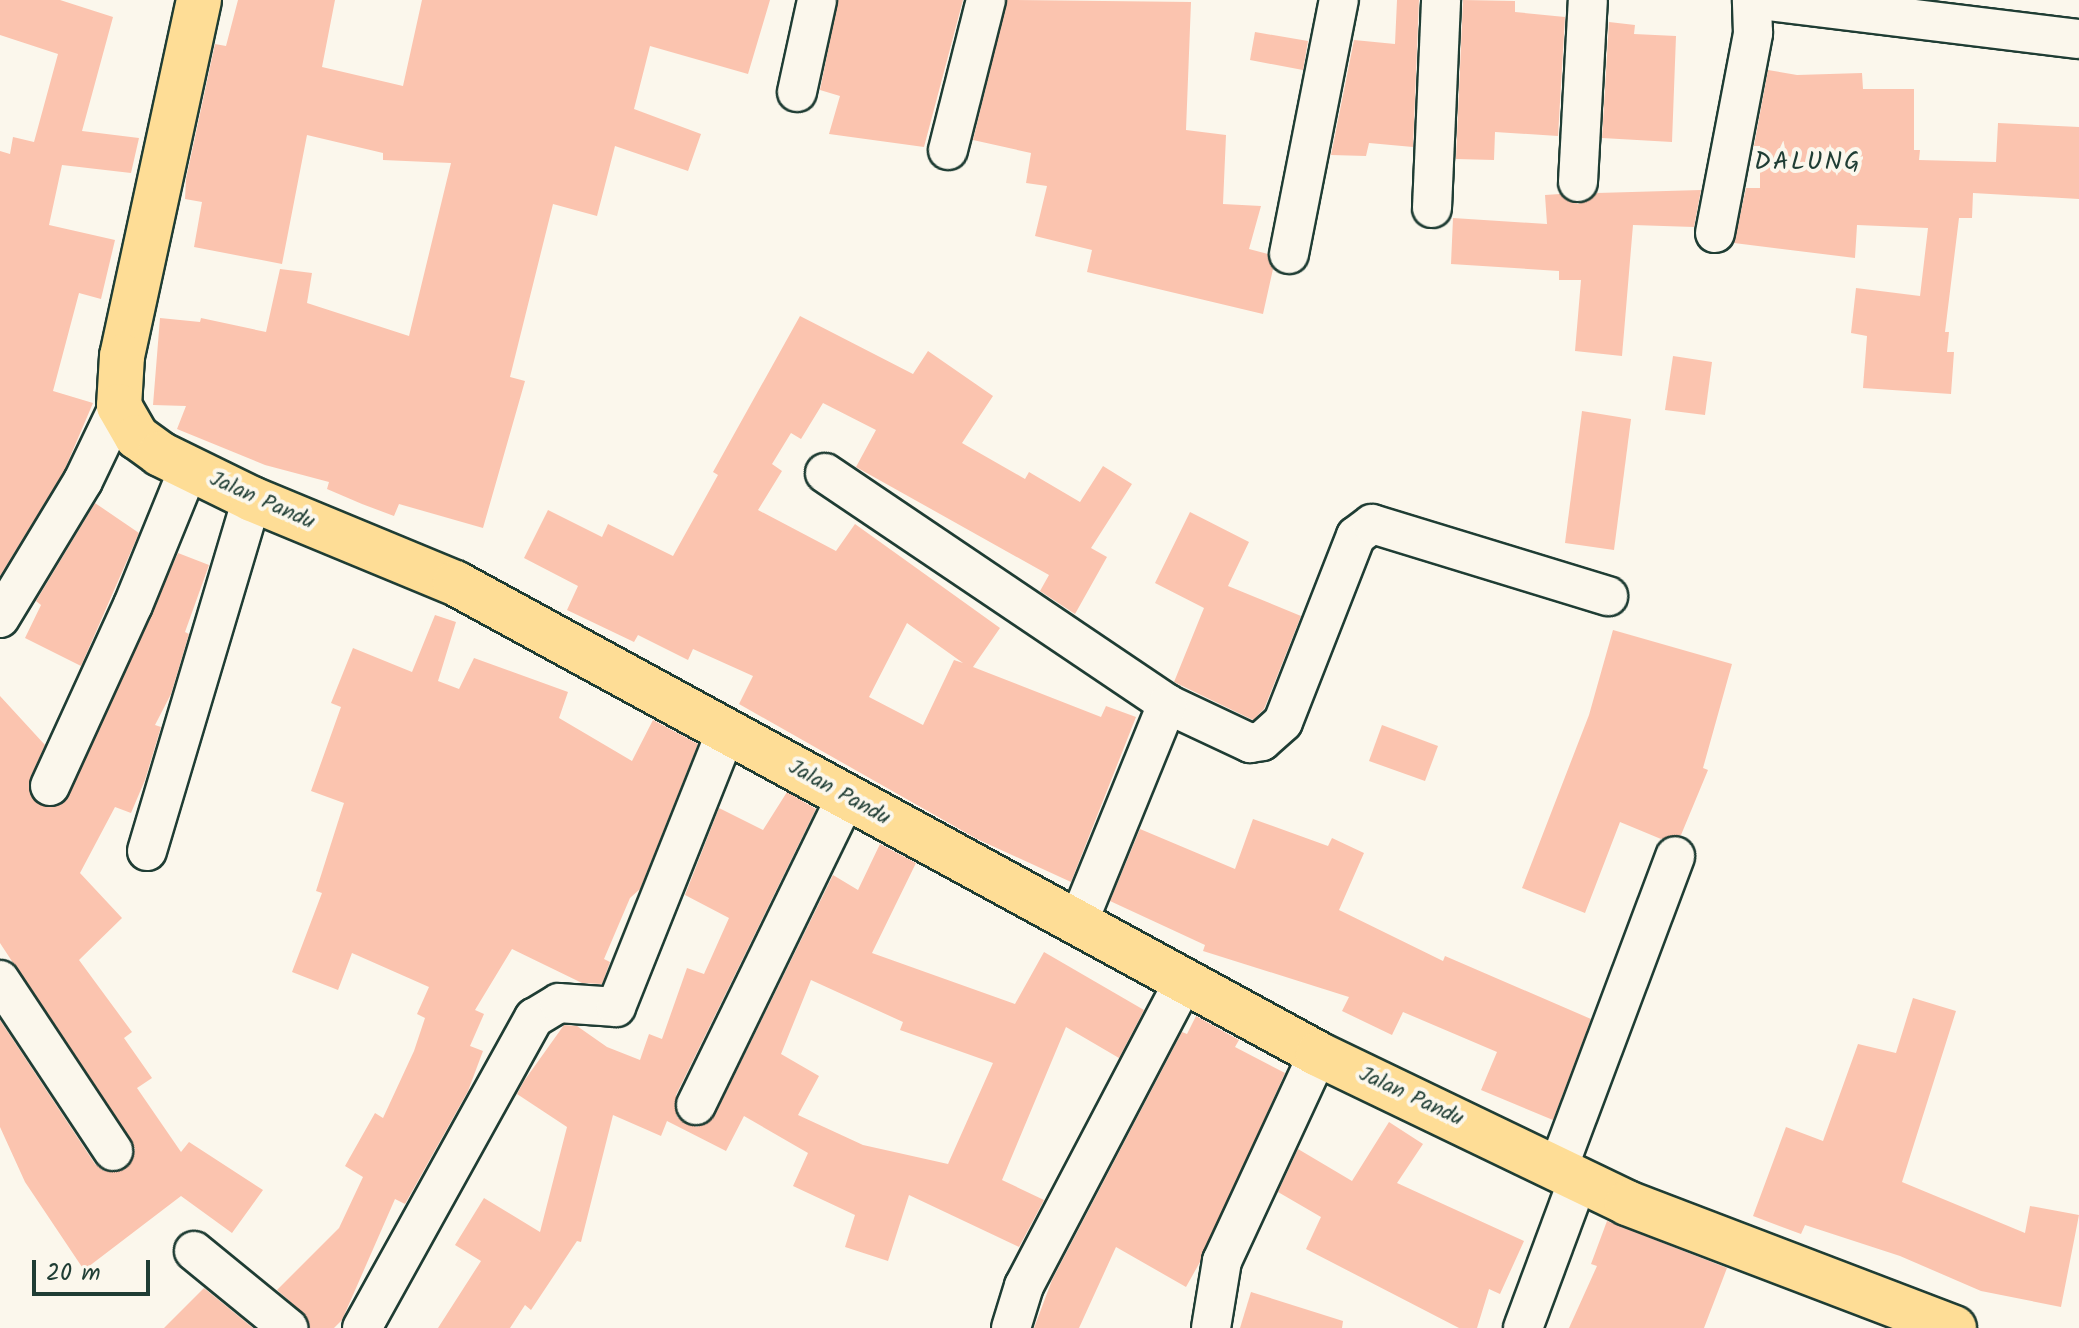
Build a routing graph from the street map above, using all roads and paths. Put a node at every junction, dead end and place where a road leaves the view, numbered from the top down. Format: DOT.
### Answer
graph roads {
  1 [pos="199,0"];
  2 [pos="817,0"];
  3 [pos="986,0"];
  4 [pos="1339,0"];
  5 [pos="1441,0"];
  6 [pos="1588,0"];
  7 [pos="1752,0"];
  8 [pos="1760,0"];
  9 [pos="2079,39"];
  10 [pos="797,92"];
  11 [pos="948,150"];
  12 [pos="1578,182"];
  13 [pos="1432,208"];
  14 [pos="1715,233"];
  15 [pos="1289,254"];
  16 [pos="119,406"];
  17 [pos="189,468"];
  18 [pos="825,473"];
  19 [pos="252,499"];
  20 [pos="1608,596"];
  21 [pos="3,606"];
  22 [pos="1167,704"];
  23 [pos="727,730"];
  24 [pos="50,786"];
  25 [pos="846,798"];
  26 [pos="147,851"];
  27 [pos="1675,856"];
  28 [pos="1077,925"];
  29 [pos="0,980"];
  30 [pos="1183,983"];
  31 [pos="1318,1054"];
  32 [pos="696,1105"];
  33 [pos="113,1151"];
  34 [pos="1568,1174"];
  35 [pos="194,1251"];
  36 [pos="288,1328"];
  37 [pos="362,1328"];
  38 [pos="1011,1328"];
  39 [pos="1211,1328"];
  40 [pos="1523,1328"];
  41 [pos="1954,1328"];
  1 -- 16 [label="main road"];
  2 -- 10 [label="street"];
  3 -- 11 [label="street"];
  4 -- 15 [label="street"];
  5 -- 13 [label="street"];
  6 -- 12 [label="street"];
  7 -- 14 [label="street"];
  8 -- 9 [label="street"];
  16 -- 17 [label="main road, Jalan Pandu"];
  16 -- 21 [label="street"];
  17 -- 19 [label="main road, Jalan Pandu"];
  17 -- 24 [label="street"];
  18 -- 22 [label="street"];
  19 -- 23 [label="main road, Jalan Pandu"];
  19 -- 26 [label="street"];
  20 -- 22 [label="street"];
  22 -- 28 [label="street"];
  23 -- 25 [label="main road, Jalan Pandu"];
  23 -- 37 [label="street"];
  25 -- 28 [label="main road, Jalan Pandu"];
  25 -- 32 [label="street"];
  27 -- 34 [label="street"];
  28 -- 30 [label="main road, Jalan Pandu"];
  29 -- 33 [label="street"];
  30 -- 31 [label="main road, Jalan Pandu"];
  30 -- 38 [label="street"];
  31 -- 34 [label="main road, Jalan Pandu"];
  31 -- 39 [label="street"];
  34 -- 40 [label="street"];
  34 -- 41 [label="main road, Jalan Pandu"];
  35 -- 36 [label="street"];
}
